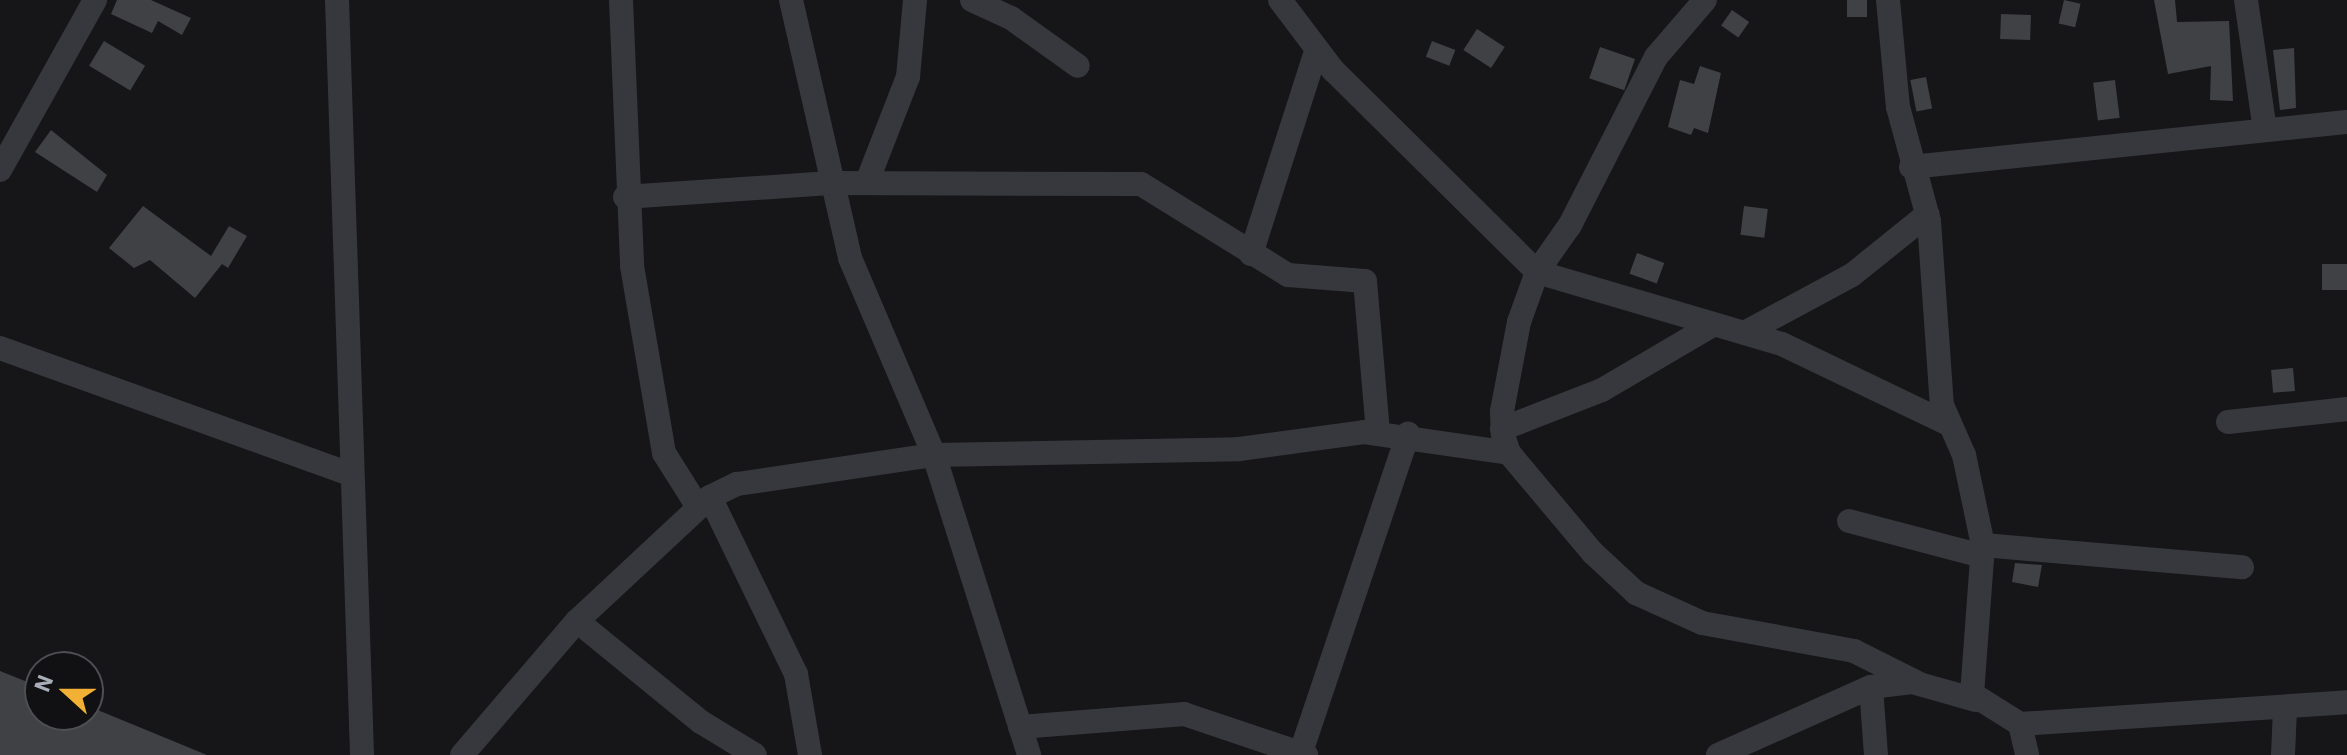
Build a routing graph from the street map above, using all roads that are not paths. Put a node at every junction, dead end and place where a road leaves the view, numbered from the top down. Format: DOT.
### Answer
graph roads {
  1 [pos="95,0"];
  2 [pos="337,0"];
  3 [pos="621,0"];
  4 [pos="791,0"];
  5 [pos="915,0"];
  6 [pos="972,0"];
  7 [pos="1280,0"];
  8 [pos="1705,0"];
  9 [pos="1888,0"];
  10 [pos="2246,0"];
  11 [pos="1316,51"];
  12 [pos="1078,66"];
  13 [pos="2347,122"];
  14 [pos="2265,130"];
  15 [pos="1911,167"];
  16 [pos="0,170"];
  17 [pos="867,182"];
  18 [pos="830,183"];
  19 [pos="625,197"];
  20 [pos="1928,214"];
  21 [pos="1251,254"];
  22 [pos="1537,272"];
  23 [pos="1713,325"];
  24 [pos="1746,332"];
  25 [pos="0,348"];
  26 [pos="2347,409"];
  27 [pos="2228,422"];
  28 [pos="1948,424"];
  29 [pos="1502,429"];
  30 [pos="1378,433"];
  31 [pos="1408,434"];
  32 [pos="1509,453"];
  33 [pos="934,455"];
  34 [pos="352,475"];
  35 [pos="704,502"];
  36 [pos="1849,521"];
  37 [pos="1983,550"];
  38 [pos="2242,567"];
  39 [pos="577,621"];
  40 [pos="1918,683"];
  41 [pos="1871,687"];
  42 [pos="1976,700"];
  43 [pos="2347,702"];
  44 [pos="2285,710"];
  45 [pos="2020,724"];
  46 [pos="1020,727"];
  47 [pos="1304,754"];
  48 [pos="362,755"];
  49 [pos="462,755"];
  50 [pos="755,755"];
  51 [pos="810,755"];
  52 [pos="1029,755"];
  53 [pos="1718,755"];
  54 [pos="1876,755"];
  55 [pos="2027,755"];
  56 [pos="2283,755"];
  1 -- 16 [label="street"];
  2 -- 34 [label="street"];
  3 -- 19 [label="street"];
  4 -- 18 [label="street"];
  5 -- 17 [label="street"];
  6 -- 12 [label="street"];
  7 -- 11 [label="street"];
  8 -- 22 [label="street"];
  9 -- 15 [label="street"];
  10 -- 14 [label="street"];
  11 -- 21 [label="street"];
  11 -- 22 [label="street"];
  13 -- 14 [label="street"];
  14 -- 15 [label="street"];
  15 -- 20 [label="street"];
  17 -- 18 [label="street"];
  17 -- 21 [label="street"];
  18 -- 19 [label="street"];
  18 -- 33 [label="street"];
  19 -- 35 [label="street"];
  20 -- 24 [label="street"];
  20 -- 28 [label="street"];
  21 -- 30 [label="street"];
  22 -- 23 [label="street"];
  22 -- 29 [label="street"];
  23 -- 24 [label="street"];
  23 -- 29 [label="street"];
  24 -- 28 [label="street"];
  25 -- 34 [label="street"];
  26 -- 27 [label="street"];
  28 -- 37 [label="street"];
  29 -- 32 [label="street"];
  30 -- 31 [label="street"];
  30 -- 33 [label="street"];
  31 -- 32 [label="street"];
  31 -- 47 [label="street"];
  32 -- 40 [label="street"];
  33 -- 35 [label="street"];
  33 -- 46 [label="street"];
  34 -- 48 [label="street"];
  35 -- 39 [label="street"];
  35 -- 51 [label="street"];
  36 -- 37 [label="street"];
  37 -- 38 [label="street"];
  37 -- 42 [label="street"];
  39 -- 49 [label="street"];
  39 -- 50 [label="street"];
  40 -- 41 [label="street"];
  40 -- 42 [label="street"];
  41 -- 53 [label="street"];
  41 -- 54 [label="street"];
  42 -- 45 [label="street"];
  43 -- 44 [label="street"];
  44 -- 45 [label="street"];
  44 -- 56 [label="street"];
  45 -- 55 [label="street"];
  46 -- 47 [label="street"];
  46 -- 52 [label="street"];
}
